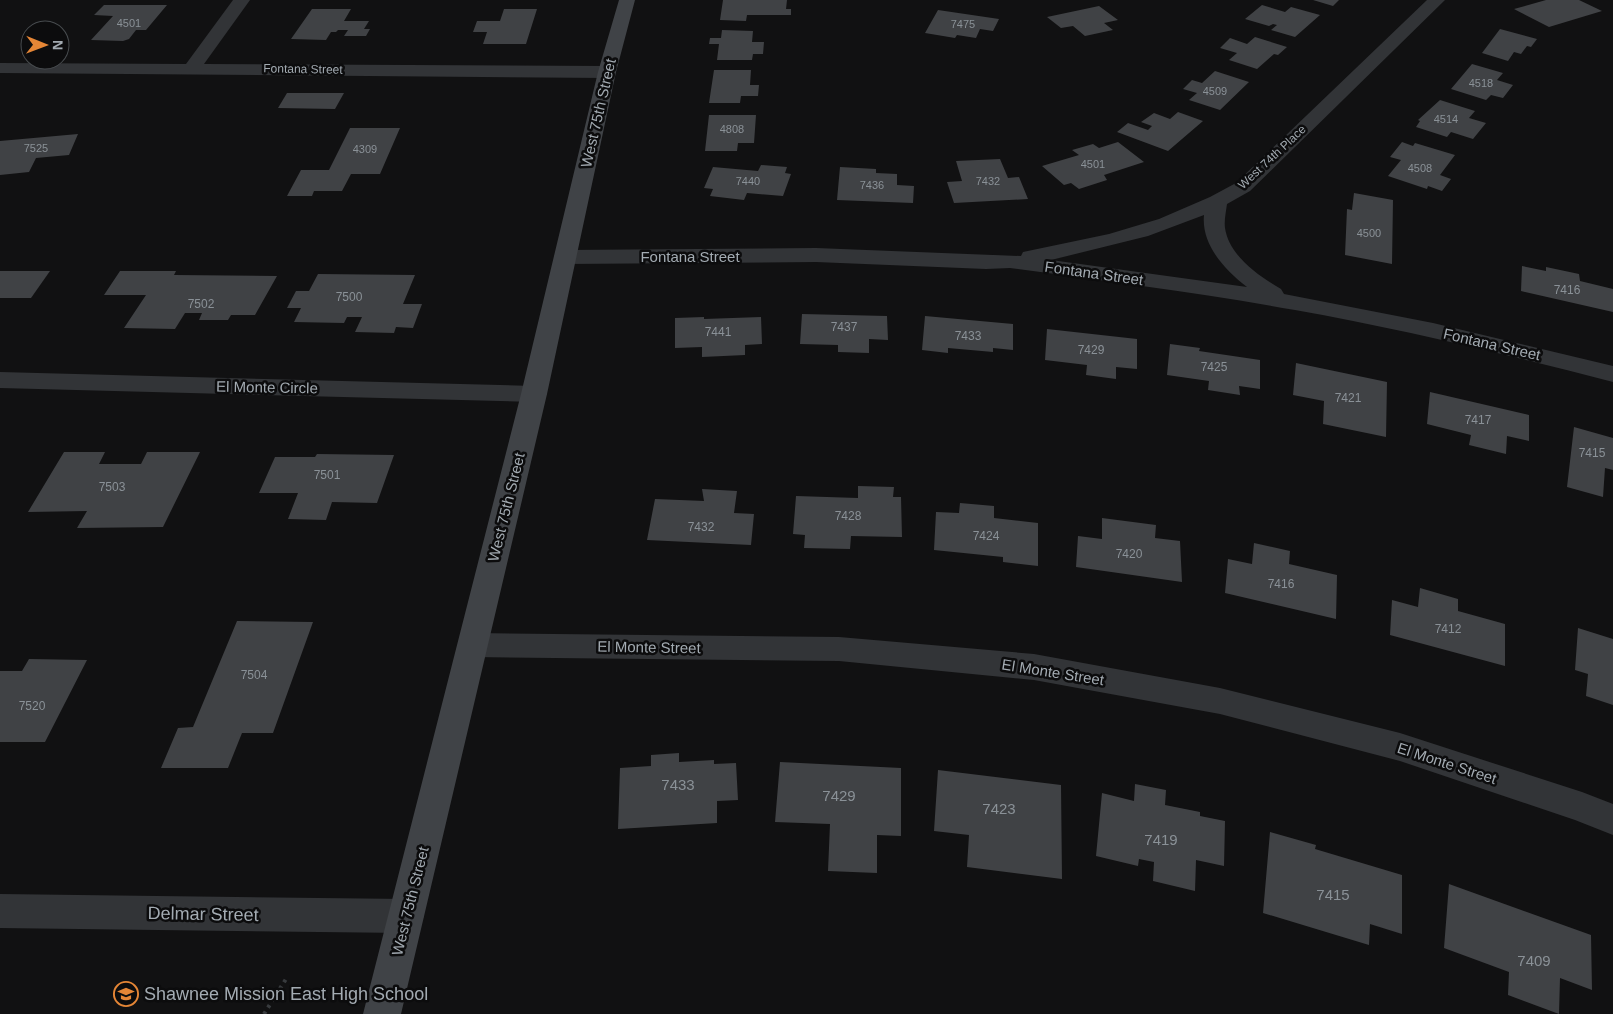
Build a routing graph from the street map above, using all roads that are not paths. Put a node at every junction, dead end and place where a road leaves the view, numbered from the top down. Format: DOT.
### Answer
graph roads {
  1 [pos="242,0"];
  2 [pos="627,0"];
  3 [pos="1436,0"];
  4 [pos="0,68"];
  5 [pos="192,68"];
  6 [pos="607,72"];
  7 [pos="1217,203"];
  8 [pos="565,257"];
  9 [pos="1010,261"];
  10 [pos="1284,300"];
  11 [pos="1613,374"];
  12 [pos="0,380"];
  13 [pos="534,394"];
  14 [pos="473,645"];
  15 [pos="1613,820"];
  16 [pos="0,911"];
  17 [pos="406,916"];
  18 [pos="382,1014"];
  1 -- 5 [label="street"];
  2 -- 6 [label="main road, West 75th Street"];
  3 -- 7 [label="street, West 74th Place"];
  4 -- 5 [label="street, Fontana Street"];
  5 -- 6 [label="street, Fontana Street"];
  6 -- 8 [label="main road, West 75th Street"];
  7 -- 9 [label="street, West 74th Place"];
  7 -- 10 [label="street"];
  8 -- 9 [label="street, Fontana Street"];
  8 -- 13 [label="main road, West 75th Street"];
  9 -- 10 [label="street, Fontana Street"];
  10 -- 11 [label="street, Fontana Street"];
  12 -- 13 [label="street, El Monte Circle"];
  13 -- 14 [label="main road, West 75th Street"];
  14 -- 15 [label="street, El Monte Street"];
  14 -- 17 [label="main road, West 75th Street"];
  16 -- 17 [label="street, Delmar Street"];
  17 -- 18 [label="main road, West 75th Street"];
}
